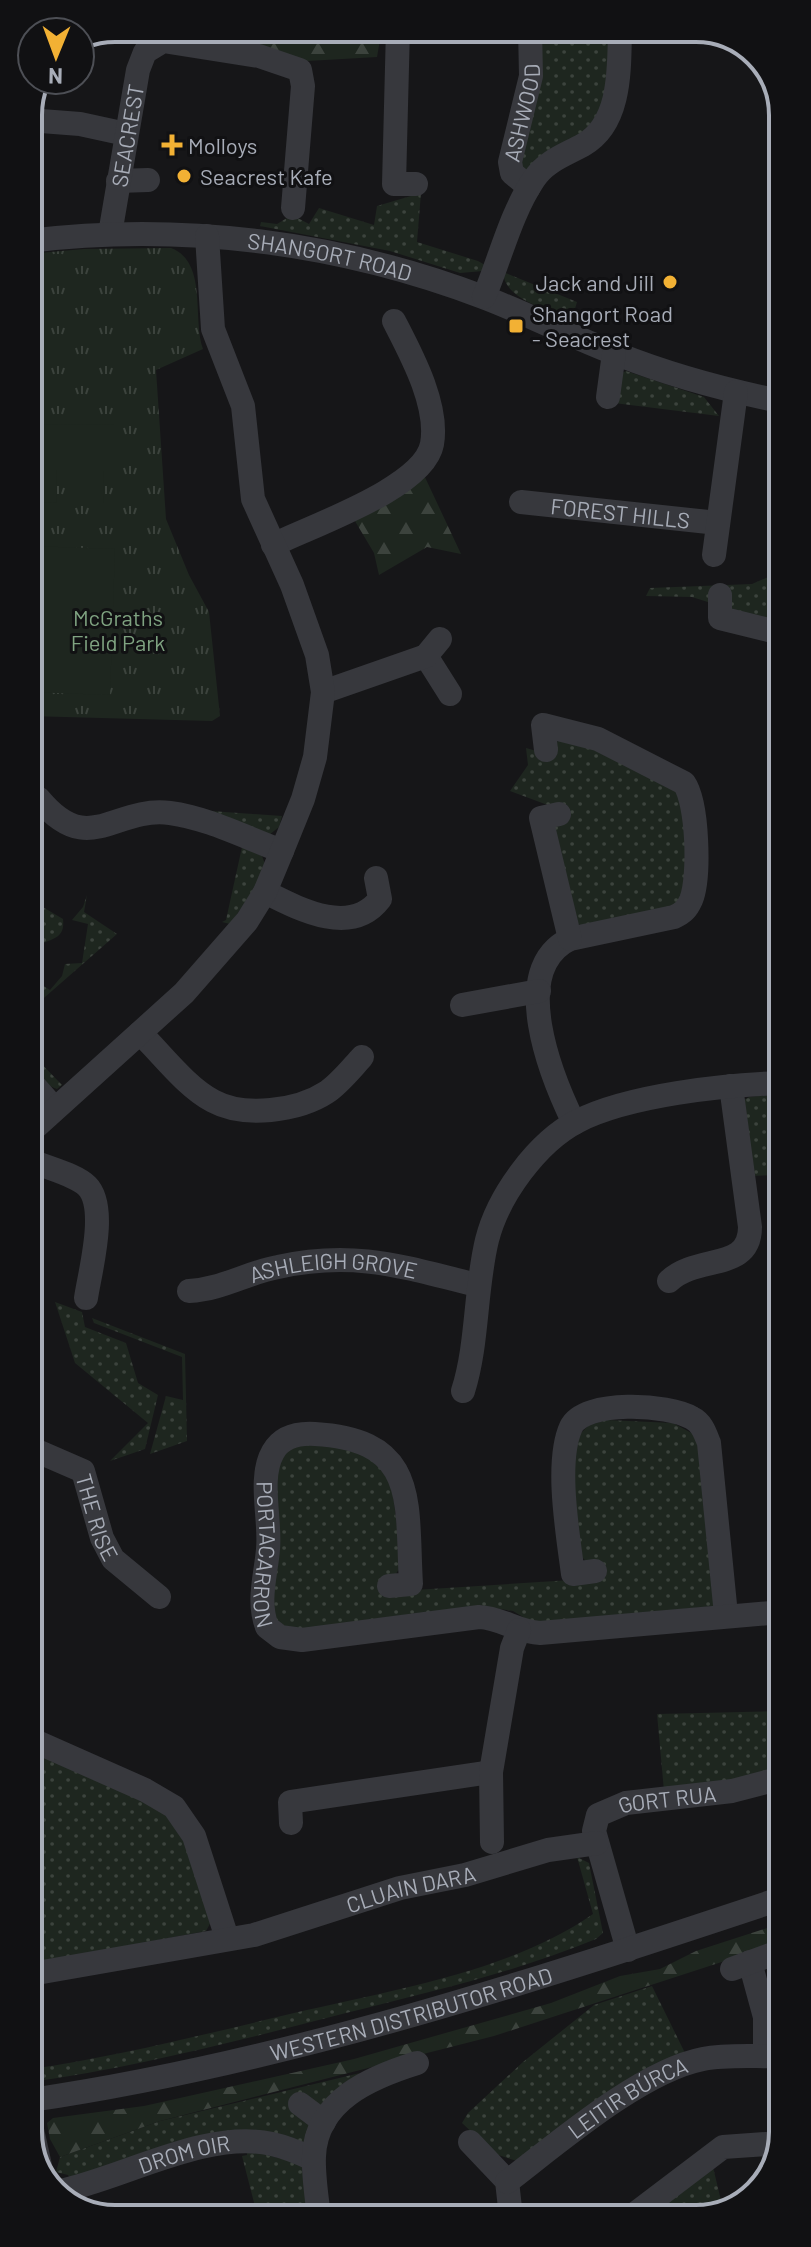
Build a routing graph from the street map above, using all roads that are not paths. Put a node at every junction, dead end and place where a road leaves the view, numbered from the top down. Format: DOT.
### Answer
graph roads {
  1 [pos="155,42"];
  2 [pos="192,42"];
  3 [pos="398,42"];
  4 [pos="530,42"];
  5 [pos="619,42"];
  6 [pos="42,121"];
  7 [pos="126,134"];
  8 [pos="148,180"];
  9 [pos="118,181"];
  10 [pos="416,184"];
  11 [pos="529,187"];
  12 [pos="293,208"];
  13 [pos="110,234"];
  14 [pos="207,236"];
  15 [pos="42,240"];
  16 [pos="484,297"];
  17 [pos="394,321"];
  18 [pos="614,353"];
  19 [pos="736,392"];
  20 [pos="608,397"];
  21 [pos="769,399"];
  22 [pos="521,502"];
  23 [pos="718,523"];
  24 [pos="273,545"];
  25 [pos="714,555"];
  26 [pos="720,606"];
  27 [pos="769,628"];
  28 [pos="323,692"];
  29 [pos="450,694"];
  30 [pos="546,750"];
  31 [pos="42,802"];
  32 [pos="550,816"];
  33 [pos="282,851"];
  34 [pos="376,878"];
  35 [pos="265,892"];
  36 [pos="570,939"];
  37 [pos="539,991"];
  38 [pos="462,1005"];
  39 [pos="140,1033"];
  40 [pos="362,1057"];
  41 [pos="769,1084"];
  42 [pos="731,1086"];
  43 [pos="42,1094"];
  44 [pos="54,1108"];
  45 [pos="42,1120"];
  46 [pos="574,1123"];
  47 [pos="42,1165"];
  48 [pos="669,1281"];
  49 [pos="477,1285"];
  50 [pos="189,1291"];
  51 [pos="86,1298"];
  52 [pos="463,1391"];
  53 [pos="42,1453"];
  54 [pos="584,1573"];
  55 [pos="400,1585"];
  56 [pos="159,1597"];
  57 [pos="769,1613"];
  58 [pos="726,1615"];
  59 [pos="519,1630"];
  60 [pos="42,1744"];
  61 [pos="491,1772"];
  62 [pos="769,1781"];
  63 [pos="291,1823"];
  64 [pos="492,1842"];
  65 [pos="597,1843"];
  66 [pos="769,1903"];
  67 [pos="227,1938"];
  68 [pos="628,1950"];
  69 [pos="752,1962"];
  70 [pos="42,1972"];
  71 [pos="769,2034"];
  72 [pos="769,2056"];
  73 [pos="417,2063"];
  74 [pos="42,2098"];
  75 [pos="300,2104"];
  76 [pos="324,2122"];
  77 [pos="470,2142"];
  78 [pos="768,2144"];
  79 [pos="313,2159"];
  80 [pos="507,2182"];
  81 [pos="68,2188"];
  82 [pos="318,2205"];
  83 [pos="510,2205"];
  84 [pos="647,2205"];
  1 -- 7 [label="street, SEACREST"];
  2 -- 12 [label="street, SEACREST"];
  3 -- 10 [label="street"];
  4 -- 11 [label="street, ASHWOOD"];
  5 -- 11 [label="street"];
  6 -- 7 [label="street"];
  7 -- 9 [label="street, SEACREST"];
  8 -- 9 [label="street"];
  9 -- 13 [label="street, SEACREST"];
  11 -- 16 [label="street"];
  13 -- 14 [label="street, SHANGORT ROAD"];
  13 -- 15 [label="street, SHANGORT ROAD"];
  14 -- 16 [label="street, SHANGORT ROAD"];
  14 -- 24 [label="street"];
  16 -- 18 [label="street, SHANGORT ROAD"];
  17 -- 24 [label="street"];
  18 -- 19 [label="street, SHANGORT ROAD"];
  18 -- 20 [label="street"];
  19 -- 21 [label="street, SHANGORT ROAD"];
  19 -- 23 [label="street, FOREST HILLS"];
  22 -- 23 [label="street, FOREST HILLS"];
  23 -- 25 [label="street, FOREST HILLS"];
  24 -- 28 [label="street"];
  26 -- 27 [label="street"];
  28 -- 29 [label="street"];
  28 -- 33 [label="street"];
  30 -- 36 [label="street"];
  31 -- 33 [label="street"];
  32 -- 36 [label="street"];
  33 -- 35 [label="street"];
  34 -- 35 [label="street"];
  35 -- 39 [label="street"];
  36 -- 37 [label="street"];
  37 -- 38 [label="street"];
  37 -- 46 [label="street"];
  39 -- 40 [label="street"];
  39 -- 44 [label="street"];
  41 -- 42 [label="street"];
  42 -- 46 [label="street"];
  42 -- 48 [label="street"];
  43 -- 44 [label="street"];
  44 -- 45 [label="street"];
  46 -- 49 [label="street"];
  47 -- 51 [label="street"];
  49 -- 50 [label="street, ASHLEIGH GROVE"];
  49 -- 52 [label="street"];
  53 -- 56 [label="street, THE RISE"];
  54 -- 58 [label="street"];
  55 -- 59 [label="street, PORTACARRON"];
  57 -- 58 [label="street, PORTACARRON"];
  58 -- 59 [label="street, PORTACARRON"];
  59 -- 61 [label="street"];
  60 -- 67 [label="street"];
  61 -- 63 [label="street"];
  61 -- 64 [label="street"];
  62 -- 65 [label="street, GORT RUA"];
  65 -- 67 [label="street, CLUAIN DARA"];
  65 -- 68 [label="street"];
  66 -- 68 [label="street, WESTERN DISTRIBUTOR ROAD"];
  67 -- 70 [label="street, CLUAIN DARA"];
  68 -- 74 [label="street, WESTERN DISTRIBUTOR ROAD"];
  69 -- 71 [label="street, LEITIR BÚRCA"];
  72 -- 80 [label="street, LEITIR BÚRCA"];
  73 -- 76 [label="street"];
  75 -- 76 [label="street"];
  76 -- 79 [label="street"];
  77 -- 80 [label="street"];
  78 -- 84 [label="street"];
  79 -- 81 [label="street, DROM OIR"];
  79 -- 82 [label="street"];
  80 -- 83 [label="street"];
}
